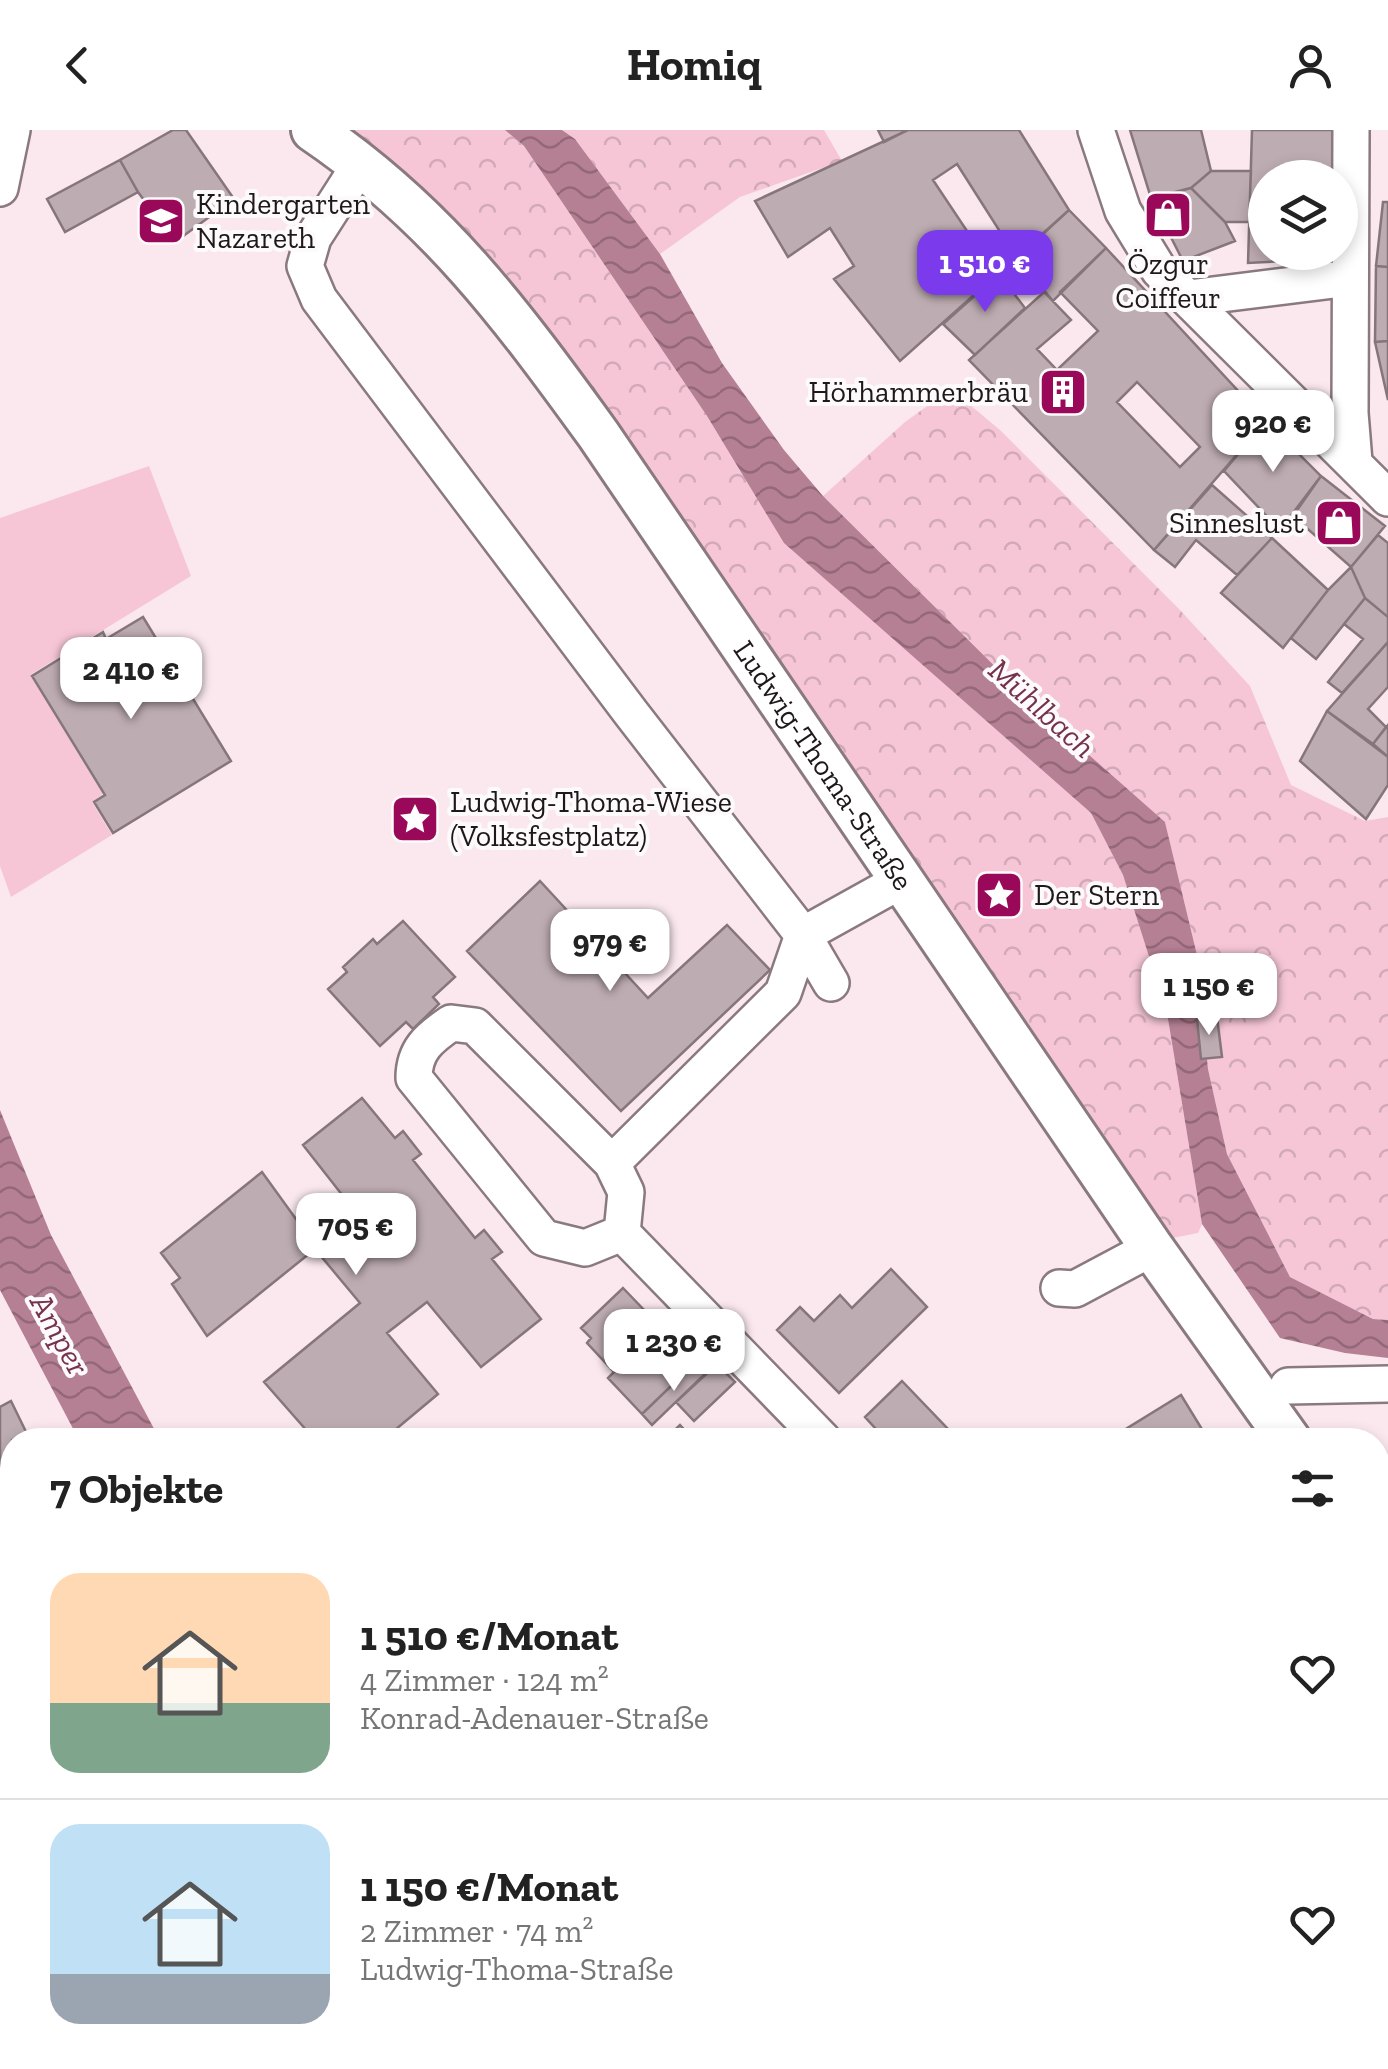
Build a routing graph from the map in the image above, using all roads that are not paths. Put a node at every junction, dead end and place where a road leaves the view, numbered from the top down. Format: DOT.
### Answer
graph roads {
  1 [pos="12,130"];
  2 [pos="313,130"];
  3 [pos="1096,130"];
  4 [pos="1351,130"];
  5 [pos="362,163"];
  6 [pos="0,188"];
  7 [pos="1350,278"];
  8 [pos="1189,298"];
  9 [pos="1354,462"];
  10 [pos="1388,498"];
  11 [pos="902,880"];
  12 [pos="803,935"];
  13 [pos="830,983"];
  14 [pos="612,1163"];
  15 [pos="622,1233"];
  16 [pos="1152,1248"];
  17 [pos="1059,1288"];
  18 [pos="1388,1384"];
  19 [pos="1288,1386"];
  20 [pos="811,1428"];
  21 [pos="1280,1428"];
  1 -- 6 [label="street"];
  2 -- 5 [label="main road, Ludwig-Thoma-Straße"];
  3 -- 8 [label="street"];
  4 -- 7 [label="street"];
  5 -- 11 [label="main road, Ludwig-Thoma-Straße"];
  5 -- 12 [label="street"];
  7 -- 8 [label="street"];
  7 -- 9 [label="street"];
  8 -- 9 [label="street"];
  9 -- 10 [label="street"];
  11 -- 12 [label="street"];
  11 -- 16 [label="main road, Ludwig-Thoma-Straße"];
  12 -- 13 [label="street"];
  12 -- 14 [label="street"];
  14 -- 15 [label="street"];
  14 -- 15 [label="street"];
  15 -- 20 [label="street"];
  16 -- 17 [label="street"];
  16 -- 21 [label="main road, Ludwig-Thoma-Straße"];
  18 -- 19 [label="street"];
}
